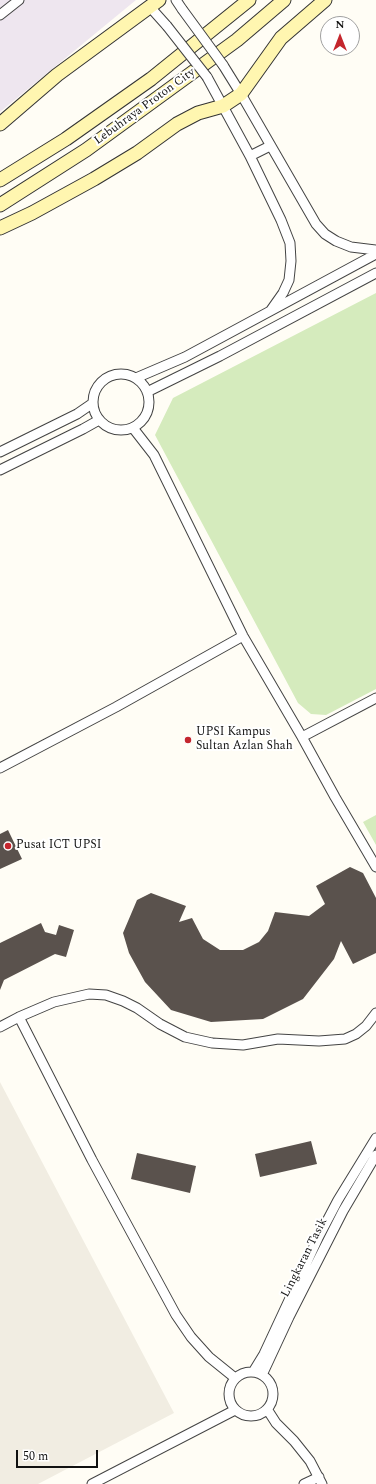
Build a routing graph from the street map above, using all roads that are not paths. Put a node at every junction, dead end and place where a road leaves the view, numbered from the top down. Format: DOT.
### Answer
graph roads {
  1 [pos="19,0"];
  2 [pos="176,0"];
  3 [pos="249,0"];
  4 [pos="284,0"];
  5 [pos="325,0"];
  6 [pos="155,4"];
  7 [pos="0,15"];
  8 [pos="241,94"];
  9 [pos="223,106"];
  10 [pos="0,124"];
  11 [pos="270,146"];
  12 [pos="250,156"];
  13 [pos="0,180"];
  14 [pos="0,205"];
  15 [pos="0,228"];
  16 [pos="376,250"];
  17 [pos="376,254"];
  18 [pos="376,273"];
  19 [pos="270,311"];
  20 [pos="136,378"];
  21 [pos="148,392"];
  22 [pos="93,403"];
  23 [pos="98,420"];
  24 [pos="134,428"];
  25 [pos="0,452"];
  26 [pos="0,470"];
  27 [pos="243,636"];
  28 [pos="376,698"];
  29 [pos="302,737"];
  30 [pos="0,768"];
  31 [pos="376,867"];
  32 [pos="376,1013"];
  33 [pos="19,1017"];
  34 [pos="0,1027"];
  35 [pos="376,1138"];
  36 [pos="376,1155"];
  37 [pos="253,1372"];
  38 [pos="262,1375"];
  39 [pos="235,1378"];
  40 [pos="266,1409"];
  41 [pos="235,1410"];
  42 [pos="320,1481"];
  43 [pos="92,1484"];
  44 [pos="304,1484"];
  1 -- 7 [label="street"];
  2 -- 8 [label="street, bridge"];
  3 -- 13 [label="main road, Lebuhraya Proton City"];
  4 -- 14 [label="main road, Lebuhraya Proton City"];
  5 -- 8 [label="main road"];
  6 -- 9 [label="street, bridge"];
  6 -- 10 [label="main road"];
  8 -- 9 [label="main road"];
  8 -- 11 [label="street"];
  9 -- 12 [label="street"];
  9 -- 15 [label="main road"];
  11 -- 12 [label="street"];
  11 -- 16 [label="street"];
  12 -- 19 [label="street"];
  17 -- 19 [label="street"];
  18 -- 21 [label="street"];
  19 -- 20 [label="street"];
  20 -- 21 [label="street"];
  20 -- 22 [label="street"];
  21 -- 24 [label="street"];
  22 -- 23 [label="street"];
  22 -- 25 [label="street"];
  23 -- 24 [label="street"];
  23 -- 26 [label="street"];
  24 -- 27 [label="street"];
  27 -- 29 [label="street"];
  27 -- 30 [label="street"];
  28 -- 29 [label="street"];
  29 -- 31 [label="street"];
  32 -- 33 [label="street"];
  33 -- 34 [label="street"];
  33 -- 39 [label="street"];
  35 -- 37 [label="street"];
  36 -- 38 [label="street, Lingkaran Tasik"];
  37 -- 38 [label="street"];
  37 -- 39 [label="street"];
  38 -- 40 [label="street"];
  39 -- 41 [label="street"];
  40 -- 41 [label="street"];
  40 -- 42 [label="street"];
  41 -- 43 [label="street"];
  42 -- 44 [label="street"];
}
